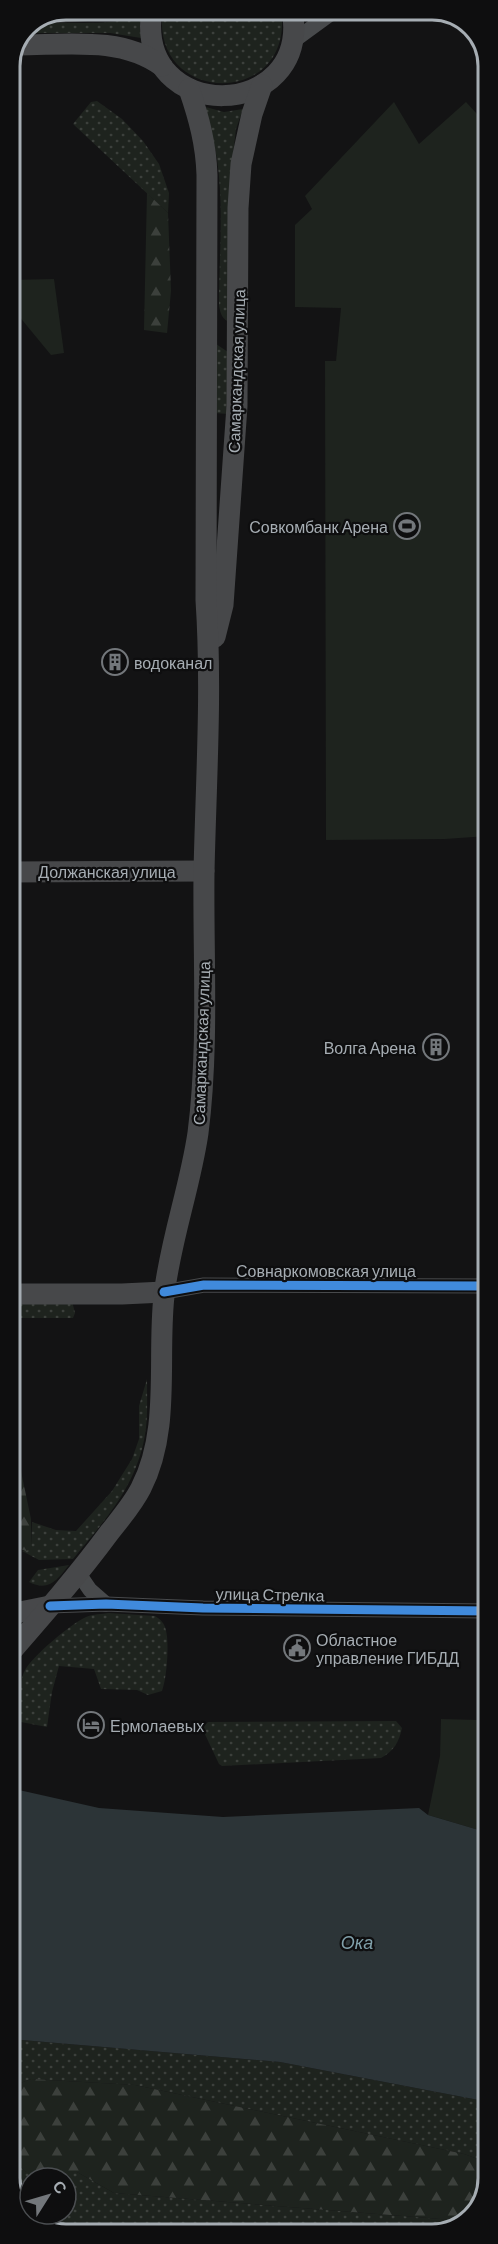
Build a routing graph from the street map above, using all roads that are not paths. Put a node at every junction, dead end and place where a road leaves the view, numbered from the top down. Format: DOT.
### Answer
graph roads {
  1 [pos="151,20"];
  2 [pos="294,20"];
  3 [pos="322,20"];
  4 [pos="292,42"];
  5 [pos="24,45"];
  6 [pos="163,66"];
  7 [pos="262,85"];
  8 [pos="189,89"];
  9 [pos="206,273"];
  10 [pos="238,346"];
  11 [pos="210,658"];
  12 [pos="204,871"];
  13 [pos="20,872"];
  14 [pos="478,1286"];
  15 [pos="164,1292"];
  16 [pos="20,1294"];
  17 [pos="79,1574"];
  18 [pos="106,1604"];
  19 [pos="50,1606"];
  20 [pos="478,1611"];
  21 [pos="20,1612"];
  22 [pos="20,1641"];
  1 -- 6 [label="main road"];
  2 -- 4 [label="main road"];
  3 -- 4 [label="street"];
  4 -- 7 [label="main road"];
  5 -- 6 [label="main road"];
  6 -- 8 [label="main road"];
  7 -- 8 [label="main road"];
  7 -- 10 [label="main road, Самаркандская улица"];
  8 -- 9 [label="main road, Самаркандская улица"];
  9 -- 10 [label="main road"];
  9 -- 11 [label="main road, Самаркандская улица"];
  10 -- 11 [label="main road, Самаркандская улица"];
  11 -- 12 [label="main road, Самаркандская улица"];
  12 -- 13 [label="main road, Должанская улица"];
  12 -- 15 [label="main road, Самаркандская улица"];
  14 -- 15 [label="street, Совнаркомовская улица"];
  15 -- 16 [label="main road, Совнаркомовская улица"];
  15 -- 17 [label="main road, Самаркандская улица"];
  17 -- 18 [label="street"];
  17 -- 19 [label="main road, Самаркандская улица"];
  18 -- 19 [label="street, улица Стрелка"];
  18 -- 20 [label="street, улица Стрелка"];
  19 -- 21 [label="main road"];
  19 -- 22 [label="main road, Самаркандская улица"];
}
